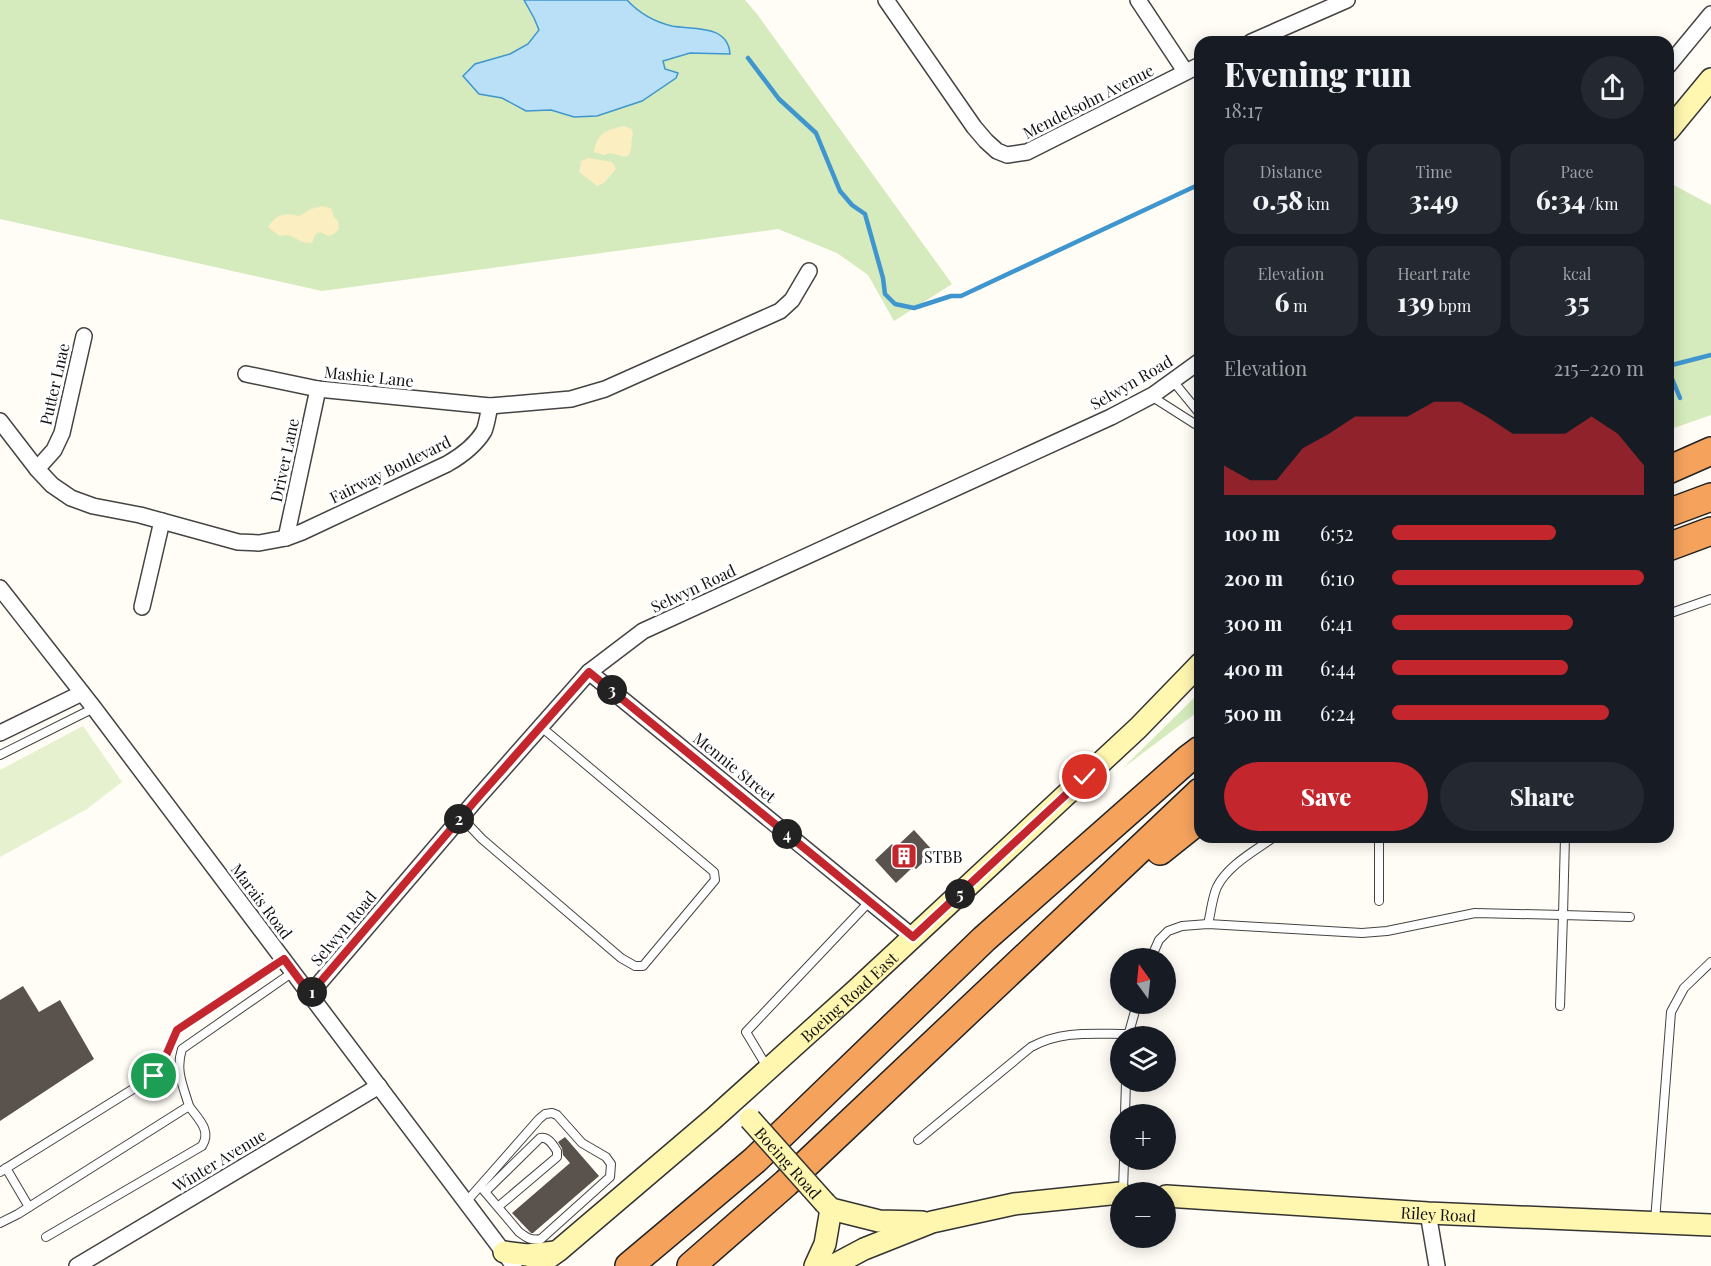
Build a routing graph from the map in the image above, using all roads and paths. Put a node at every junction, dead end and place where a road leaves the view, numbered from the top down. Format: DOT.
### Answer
graph roads {
  1 [pos="886,0"];
  2 [pos="1138,0"];
  3 [pos="1347,0"];
  4 [pos="1711,14"];
  5 [pos="1265,36"];
  6 [pos="1674,59"];
  7 [pos="1194,67"];
  8 [pos="1185,71"];
  9 [pos="1711,79"];
  10 [pos="1674,124"];
  11 [pos="808,271"];
  12 [pos="84,336"];
  13 [pos="1194,365"];
  14 [pos="246,374"];
  15 [pos="1173,381"];
  16 [pos="318,389"];
  17 [pos="1151,396"];
  18 [pos="490,406"];
  19 [pos="1194,407"];
  20 [pos="0,421"];
  21 [pos="1194,423"];
  22 [pos="1711,451"];
  23 [pos="1674,467"];
  24 [pos="37,469"];
  25 [pos="1711,497"];
  26 [pos="1674,511"];
  27 [pos="162,521"];
  28 [pos="1711,531"];
  29 [pos="286,538"];
  30 [pos="1674,545"];
  31 [pos="0,588"];
  32 [pos="1711,599"];
  33 [pos="142,607"];
  34 [pos="1674,612"];
  35 [pos="1194,670"];
  36 [pos="589,672"];
  37 [pos="82,693"];
  38 [pos="94,708"];
  39 [pos="540,726"];
  40 [pos="0,733"];
  41 [pos="1194,754"];
  42 [pos="0,755"];
  43 [pos="1194,798"];
  44 [pos="461,817"];
  45 [pos="1194,824"];
  46 [pos="1266,843"];
  47 [pos="1379,843"];
  48 [pos="1565,843"];
  49 [pos="870,901"];
  50 [pos="1379,901"];
  51 [pos="1563,915"];
  52 [pos="1630,916"];
  53 [pos="1208,924"];
  54 [pos="913,937"];
  55 [pos="1155,948"];
  56 [pos="284,959"];
  57 [pos="1711,962"];
  58 [pos="1012,969"];
  59 [pos="293,972"];
  60 [pos="310,994"];
  61 [pos="1560,1006"];
  62 [pos="812,1028"];
  63 [pos="1110,1035"];
  64 [pos="768,1069"];
  65 [pos="379,1086"];
  66 [pos="189,1106"];
  67 [pos="749,1118"];
  68 [pos="713,1119"];
  69 [pos="918,1140"];
  70 [pos="3,1170"];
  71 [pos="483,1188"];
  72 [pos="1110,1194"];
  73 [pos="1176,1197"];
  74 [pos="466,1202"];
  75 [pos="499,1206"];
  76 [pos="828,1206"];
  77 [pos="29,1207"];
  78 [pos="1428,1213"];
  79 [pos="932,1222"];
  80 [pos="0,1223"];
  81 [pos="1655,1223"];
  82 [pos="1711,1225"];
  83 [pos="46,1237"];
  84 [pos="509,1259"];
  85 [pos="547,1260"];
  86 [pos="77,1266"];
  87 [pos="629,1266"];
  88 [pos="691,1266"];
  89 [pos="815,1266"];
  90 [pos="832,1266"];
  91 [pos="1437,1266"];
  1 -- 8 [label="street, Mendelsohn Avenue"];
  2 -- 8 [label="street"];
  3 -- 5 [label="street"];
  4 -- 6 [label="street"];
  7 -- 8 [label="street, Mendelsohn Avenue"];
  9 -- 10 [label="main road"];
  11 -- 18 [label="street"];
  12 -- 24 [label="street, Putter Lnae"];
  13 -- 15 [label="street, Selwyn Road"];
  14 -- 16 [label="street, Mashie Lane"];
  15 -- 17 [label="street, Selwyn Road"];
  15 -- 19 [label="lane"];
  16 -- 18 [label="street, Mashie Lane"];
  16 -- 29 [label="street, Driver Lane"];
  17 -- 21 [label="lane"];
  17 -- 36 [label="street, Selwyn Road"];
  18 -- 29 [label="street, Fairway Boulevard"];
  20 -- 24 [label="street, Fairway Boulevard"];
  22 -- 23 [label="highway"];
  24 -- 27 [label="street, Fairway Boulevard"];
  25 -- 26 [label="highway"];
  27 -- 29 [label="street, Fairway Boulevard"];
  27 -- 33 [label="street"];
  28 -- 30 [label="highway"];
  31 -- 37 [label="street, Marais Road"];
  32 -- 34 [label="lane"];
  35 -- 54 [label="main road, Boeing Road East"];
  36 -- 39 [label="street, Selwyn Road"];
  36 -- 49 [label="street, Mennie Street"];
  37 -- 38 [label="street, Marais Road"];
  37 -- 40 [label="street"];
  38 -- 42 [label="lane"];
  38 -- 56 [label="street, Marais Road"];
  39 -- 44 [label="street, Selwyn Road"];
  39 -- 44 [label="lane"];
  41 -- 87 [label="highway"];
  43 -- 58 [label="highway"];
  44 -- 60 [label="street, Selwyn Road"];
  45 -- 58 [label="highway"];
  46 -- 53 [label="lane"];
  47 -- 50 [label="lane"];
  48 -- 51 [label="lane"];
  49 -- 54 [label="street, Mennie Street"];
  49 -- 64 [label="lane"];
  51 -- 52 [label="lane"];
  51 -- 53 [label="lane"];
  51 -- 61 [label="lane"];
  53 -- 55 [label="lane"];
  54 -- 62 [label="main road, Boeing Road East"];
  56 -- 59 [label="street, Marais Road"];
  56 -- 70 [label="lane"];
  57 -- 81 [label="lane"];
  58 -- 88 [label="highway"];
  59 -- 60 [label="street, Marais Road"];
  59 -- 66 [label="lane"];
  60 -- 65 [label="street, Marais Road"];
  62 -- 64 [label="main road, Boeing Road East"];
  62 -- 67 [label="main road, Boeing Road"];
  63 -- 69 [label="lane"];
  64 -- 68 [label="main road, Boeing Road East"];
  65 -- 74 [label="street, Marais Road"];
  65 -- 86 [label="street, Winter Avenue"];
  66 -- 77 [label="lane"];
  66 -- 83 [label="lane"];
  67 -- 68 [label="main road, Boeing Road"];
  67 -- 76 [label="main road, Boeing Road, bridge"];
  68 -- 85 [label="main road, Boeing Road East"];
  70 -- 77 [label="lane"];
  71 -- 74 [label="lane"];
  71 -- 75 [label="lane"];
  71 -- 75 [label="lane"];
  71 -- 75 [label="lane"];
  72 -- 79 [label="main road"];
  73 -- 78 [label="main road, Riley Road"];
  74 -- 84 [label="street, Marais Road"];
  76 -- 79 [label="main road, Boeing Road"];
  76 -- 89 [label="main road, Boeing Road"];
  77 -- 80 [label="lane"];
  78 -- 81 [label="main road, Riley Road"];
  78 -- 91 [label="street"];
  79 -- 90 [label="main road"];
  81 -- 82 [label="main road, Riley Road"];
  84 -- 85 [label="main road"];
}
